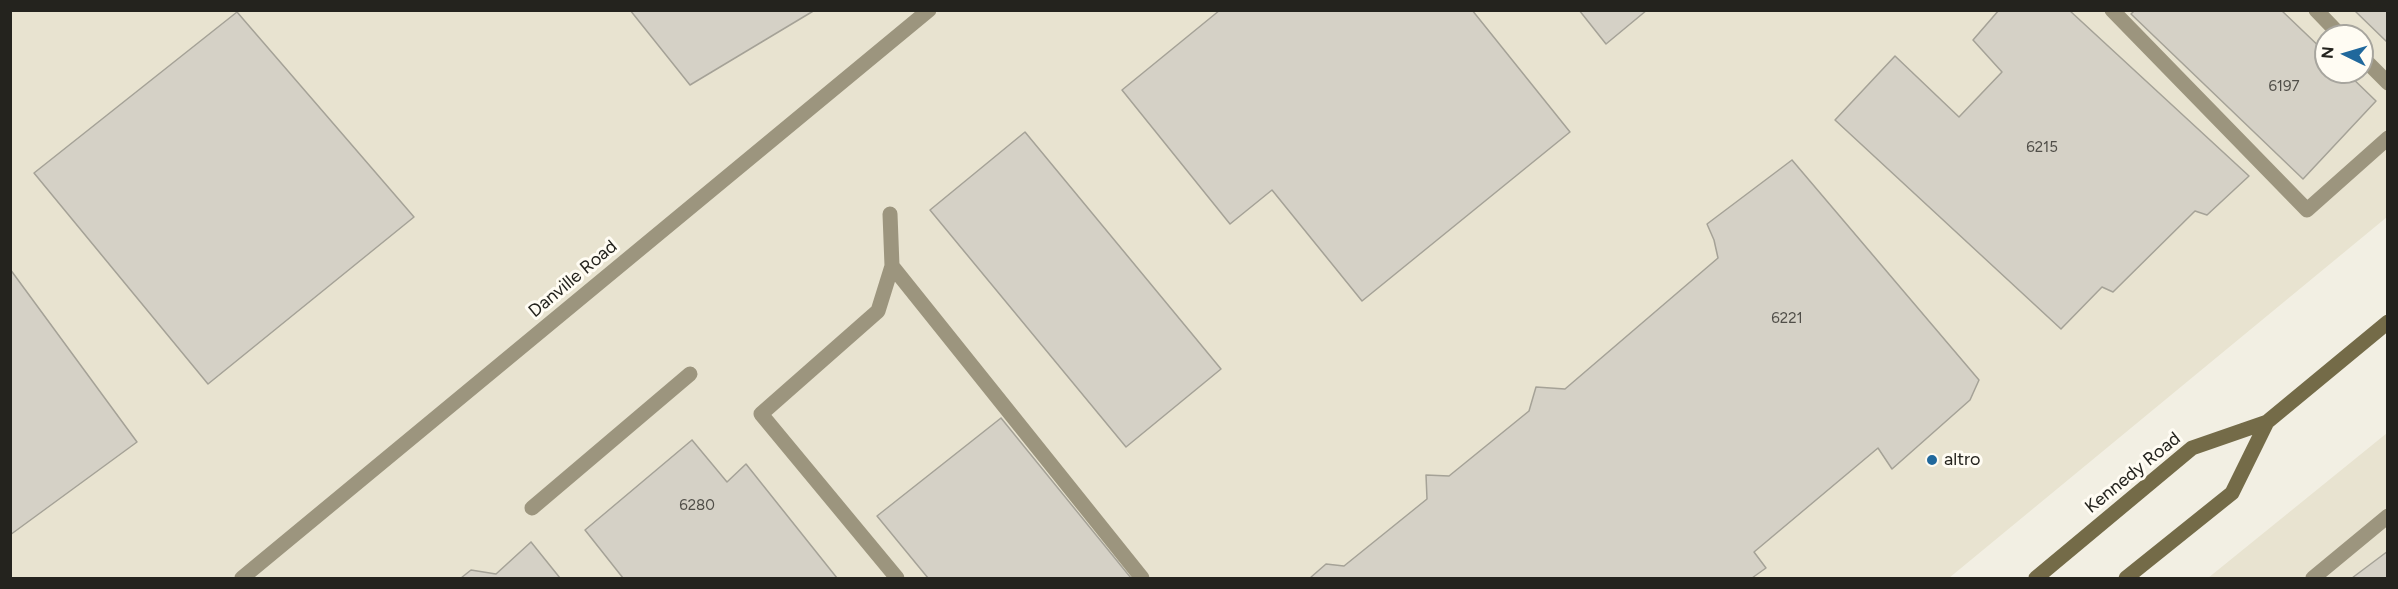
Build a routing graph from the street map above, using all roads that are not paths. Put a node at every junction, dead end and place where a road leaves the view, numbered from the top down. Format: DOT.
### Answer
graph roads {
  1 [pos="929,10"];
  2 [pos="2112,10"];
  3 [pos="2316,10"];
  4 [pos="2329,24"];
  5 [pos="2374,69"];
  6 [pos="2388,83"];
  7 [pos="2388,138"];
  8 [pos="890,214"];
  9 [pos="892,266"];
  10 [pos="2387,324"];
  11 [pos="690,374"];
  12 [pos="2267,422"];
  13 [pos="532,508"];
  14 [pos="2388,516"];
  15 [pos="242,579"];
  16 [pos="897,579"];
  17 [pos="1142,579"];
  18 [pos="2036,579"];
  19 [pos="2126,579"];
  20 [pos="2313,579"];
  1 -- 15 [label="street, Danville Road"];
  2 -- 7 [label="street"];
  3 -- 4 [label="street"];
  5 -- 6 [label="street"];
  8 -- 9 [label="street"];
  9 -- 16 [label="street"];
  9 -- 17 [label="street"];
  10 -- 12 [label="main road, Kennedy Road"];
  11 -- 13 [label="street"];
  12 -- 18 [label="main road, Kennedy Road"];
  12 -- 19 [label="main road, Kennedy Road"];
  14 -- 20 [label="street"];
}
